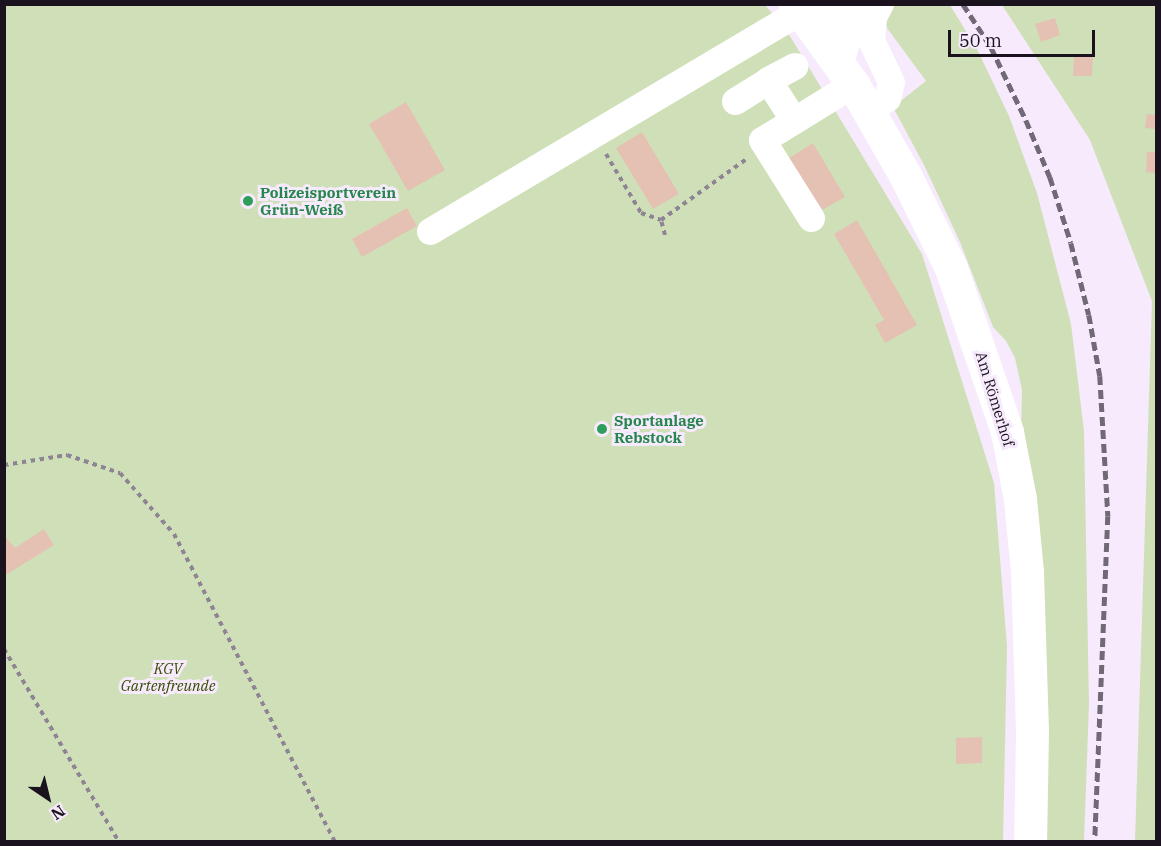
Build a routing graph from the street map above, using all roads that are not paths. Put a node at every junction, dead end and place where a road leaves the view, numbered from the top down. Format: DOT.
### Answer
graph roads {
  1 [pos="846,4"];
  2 [pos="858,4"];
  3 [pos="879,4"];
  4 [pos="801,12"];
  5 [pos="794,66"];
  6 [pos="768,80"];
  7 [pos="853,84"];
  8 [pos="735,101"];
  9 [pos="793,119"];
  10 [pos="811,218"];
  11 [pos="430,231"];
  12 [pos="1030,842"];
  1 -- 4 [label="main road"];
  2 -- 7 [label="main road"];
  3 -- 7 [label="lane"];
  4 -- 7 [label="main road, Am Römerhof"];
  4 -- 11 [label="lane"];
  5 -- 6 [label="lane"];
  6 -- 8 [label="lane"];
  6 -- 9 [label="lane"];
  7 -- 9 [label="lane"];
  7 -- 12 [label="main road, Am Römerhof"];
  9 -- 10 [label="lane"];
}
